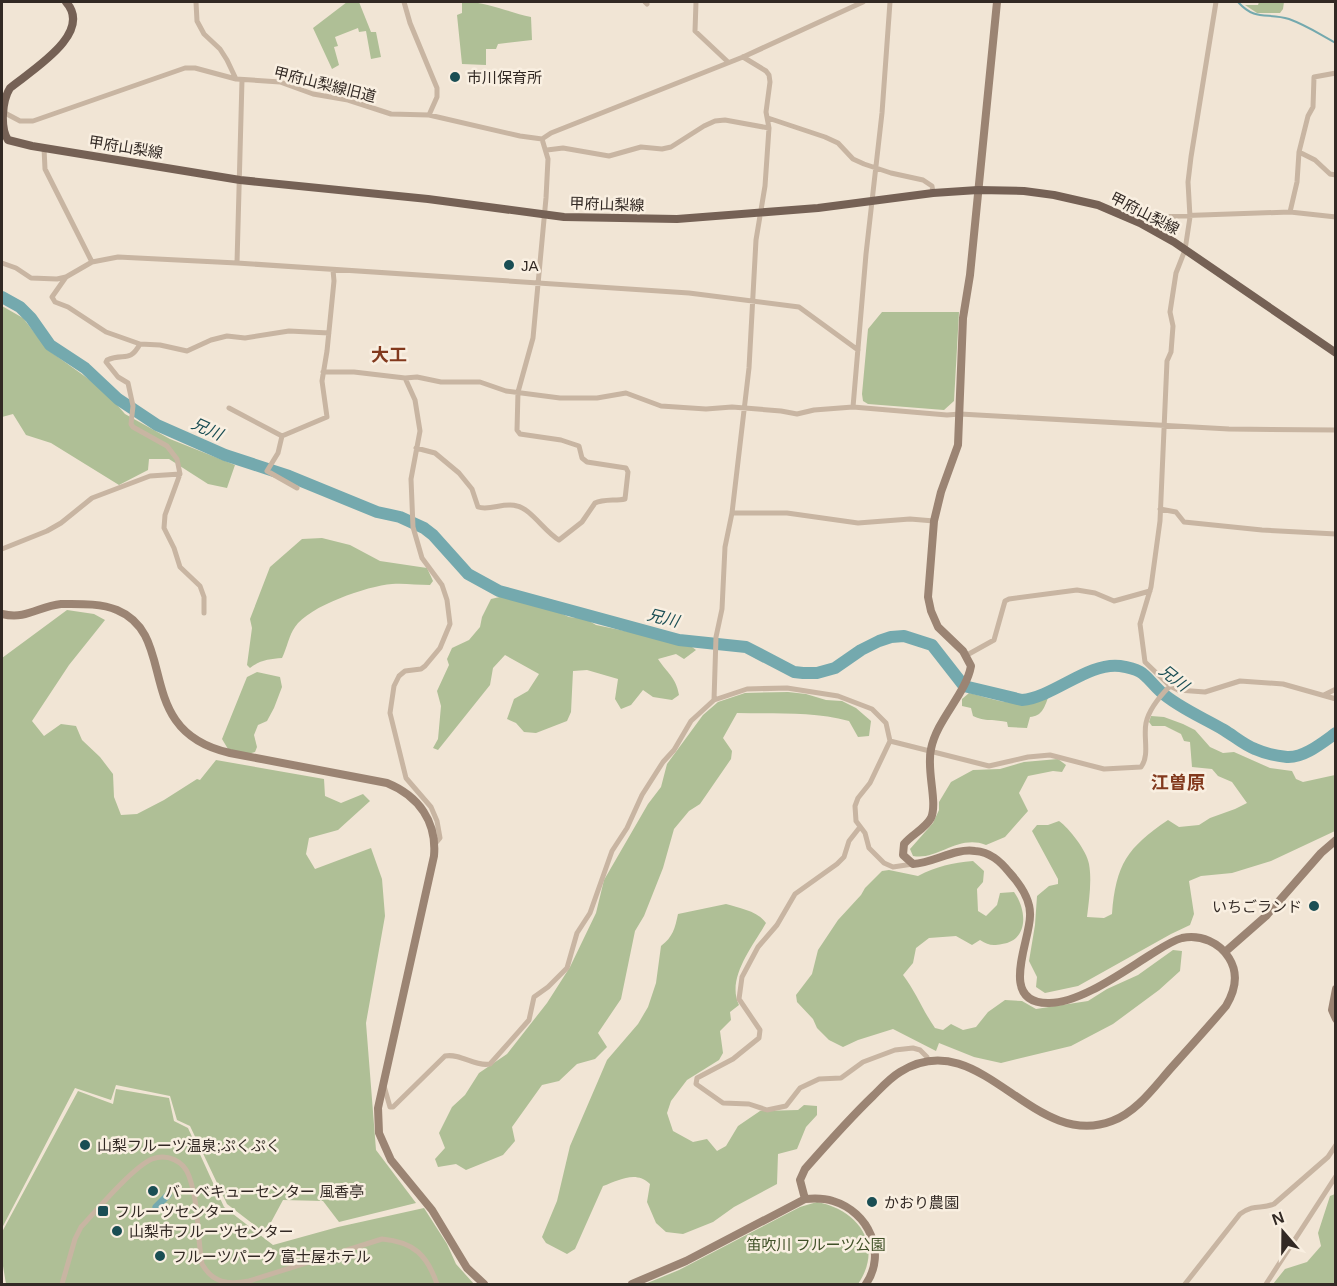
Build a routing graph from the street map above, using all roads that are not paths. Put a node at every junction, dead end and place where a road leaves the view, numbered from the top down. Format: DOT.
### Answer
graph roads {
  1 [pos="66,2"];
  2 [pos="196,2"];
  3 [pos="405,2"];
  4 [pos="696,2"];
  5 [pos="863,2"];
  6 [pos="890,2"];
  7 [pos="997,2"];
  8 [pos="1216,2"];
  9 [pos="743,57"];
  10 [pos="728,62"];
  11 [pos="1335,73"];
  12 [pos="239,79"];
  13 [pos="3,112"];
  14 [pos="429,115"];
  15 [pos="768,118"];
  16 [pos="770,128"];
  17 [pos="542,139"];
  18 [pos="44,148"];
  19 [pos="547,150"];
  20 [pos="1299,152"];
  21 [pos="876,166"];
  22 [pos="1335,175"];
  23 [pos="240,180"];
  24 [pos="978,190"];
  25 [pos="933,193"];
  26 [pos="872,201"];
  27 [pos="1290,212"];
  28 [pos="761,213"];
  29 [pos="544,214"];
  30 [pos="1190,217"];
  31 [pos="1335,217"];
  32 [pos="1140,223"];
  33 [pos="1185,249"];
  34 [pos="92,262"];
  35 [pos="2,263"];
  36 [pos="237,263"];
  37 [pos="333,270"];
  38 [pos="66,277"];
  39 [pos="538,283"];
  40 [pos="752,302"];
  41 [pos="329,333"];
  42 [pos="140,344"];
  43 [pos="858,350"];
  44 [pos="1335,353"];
  45 [pos="323,372"];
  46 [pos="405,378"];
  47 [pos="518,392"];
  48 [pos="853,407"];
  49 [pos="229,408"];
  50 [pos="744,408"];
  51 [pos="960,414"];
  52 [pos="1164,425"];
  53 [pos="1335,430"];
  54 [pos="282,436"];
  55 [pos="416,448"];
  56 [pos="180,474"];
  57 [pos="297,488"];
  58 [pos="1160,509"];
  59 [pos="732,513"];
  60 [pos="934,521"];
  61 [pos="1335,534"];
  62 [pos="2,549"];
  63 [pos="1150,591"];
  64 [pos="204,613"];
  65 [pos="2,614"];
  66 [pos="967,655"];
  67 [pos="1168,687"];
  68 [pos="1335,689"];
  69 [pos="1324,695"];
  70 [pos="1335,699"];
  71 [pos="714,700"];
  72 [pos="890,741"];
  73 [pos="930,750"];
  74 [pos="860,827"];
  75 [pos="1335,840"];
  76 [pos="435,844"];
  77 [pos="913,864"];
  78 [pos="1225,952"];
  79 [pos="1335,989"];
  80 [pos="1335,1019"];
  81 [pos="928,1061"];
  82 [pos="383,1084"];
  83 [pos="1335,1146"];
  84 [pos="1335,1176"];
  85 [pos="805,1199"];
  86 [pos="637,1283"];
  87 [pos="62,1284"];
  88 [pos="437,1284"];
  89 [pos="484,1284"];
  90 [pos="866,1284"];
  91 [pos="1185,1284"];
  92 [pos="1266,1284"];
  1 -- 13 [label="main road, 甲府山梨線"];
  2 -- 12 [label="street"];
  3 -- 14 [label="street"];
  4 -- 10 [label="street"];
  5 -- 9 [label="street"];
  6 -- 21 [label="street"];
  7 -- 24 [label="street"];
  8 -- 30 [label="street"];
  9 -- 10 [label="street"];
  9 -- 15 [label="street"];
  10 -- 17 [label="street"];
  11 -- 20 [label="street"];
  12 -- 13 [label="street, 甲府山梨線旧道"];
  12 -- 14 [label="street, 甲府山梨線旧道"];
  12 -- 23 [label="street"];
  13 -- 18 [label="main road, 甲府山梨線"];
  14 -- 17 [label="street, 甲府山梨線旧道"];
  15 -- 16 [label="street"];
  15 -- 21 [label="street"];
  16 -- 19 [label="street"];
  16 -- 28 [label="street"];
  17 -- 19 [label="street"];
  18 -- 23 [label="main road, 甲府山梨線"];
  18 -- 34 [label="street"];
  19 -- 29 [label="street"];
  20 -- 22 [label="street"];
  20 -- 27 [label="street"];
  21 -- 25 [label="street"];
  21 -- 26 [label="street"];
  23 -- 29 [label="main road, 甲府山梨線"];
  23 -- 36 [label="street"];
  24 -- 25 [label="main road, 甲府山梨線"];
  24 -- 32 [label="main road, 甲府山梨線"];
  24 -- 51 [label="street"];
  25 -- 26 [label="main road, 甲府山梨線"];
  26 -- 28 [label="main road, 甲府山梨線"];
  26 -- 43 [label="street"];
  27 -- 30 [label="street"];
  27 -- 31 [label="street"];
  28 -- 29 [label="main road, 甲府山梨線"];
  28 -- 40 [label="street"];
  29 -- 39 [label="street"];
  30 -- 32 [label="street"];
  30 -- 33 [label="street"];
  32 -- 33 [label="main road, 甲府山梨線"];
  33 -- 44 [label="main road, 甲府山梨線"];
  33 -- 52 [label="street"];
  34 -- 36 [label="street"];
  34 -- 38 [label="street"];
  35 -- 38 [label="street"];
  36 -- 37 [label="street"];
  37 -- 39 [label="street"];
  37 -- 41 [label="street"];
  38 -- 42 [label="street"];
  39 -- 40 [label="street"];
  39 -- 47 [label="street"];
  40 -- 43 [label="street"];
  40 -- 50 [label="street"];
  41 -- 42 [label="street"];
  41 -- 45 [label="street"];
  42 -- 56 [label="street"];
  43 -- 48 [label="street"];
  45 -- 46 [label="street"];
  45 -- 54 [label="street"];
  46 -- 47 [label="street"];
  46 -- 55 [label="street"];
  47 -- 50 [label="street"];
  47 -- 55 [label="street"];
  48 -- 50 [label="street"];
  48 -- 51 [label="street"];
  49 -- 54 [label="street"];
  50 -- 59 [label="street"];
  51 -- 52 [label="street"];
  51 -- 60 [label="street"];
  52 -- 53 [label="street"];
  52 -- 58 [label="street"];
  54 -- 57 [label="street"];
  55 -- 76 [label="street"];
  56 -- 62 [label="street"];
  56 -- 64 [label="street"];
  58 -- 61 [label="street"];
  58 -- 63 [label="street"];
  59 -- 60 [label="street"];
  59 -- 71 [label="street"];
  60 -- 66 [label="street"];
  63 -- 66 [label="street"];
  63 -- 67 [label="street"];
  65 -- 76 [label="street"];
  66 -- 73 [label="street"];
  67 -- 69 [label="street"];
  67 -- 73 [label="street"];
  68 -- 69 [label="street"];
  69 -- 70 [label="street"];
  71 -- 72 [label="street"];
  71 -- 82 [label="street"];
  72 -- 73 [label="street"];
  72 -- 74 [label="street"];
  73 -- 77 [label="street"];
  74 -- 77 [label="street"];
  74 -- 81 [label="street"];
  75 -- 78 [label="street"];
  76 -- 82 [label="street"];
  77 -- 78 [label="street"];
  78 -- 81 [label="street"];
  79 -- 80 [label="street"];
  81 -- 85 [label="street"];
  82 -- 89 [label="street"];
  83 -- 91 [label="street"];
  84 -- 92 [label="street"];
  85 -- 86 [label="street"];
  85 -- 90 [label="street"];
  87 -- 88 [label="street"];
}
